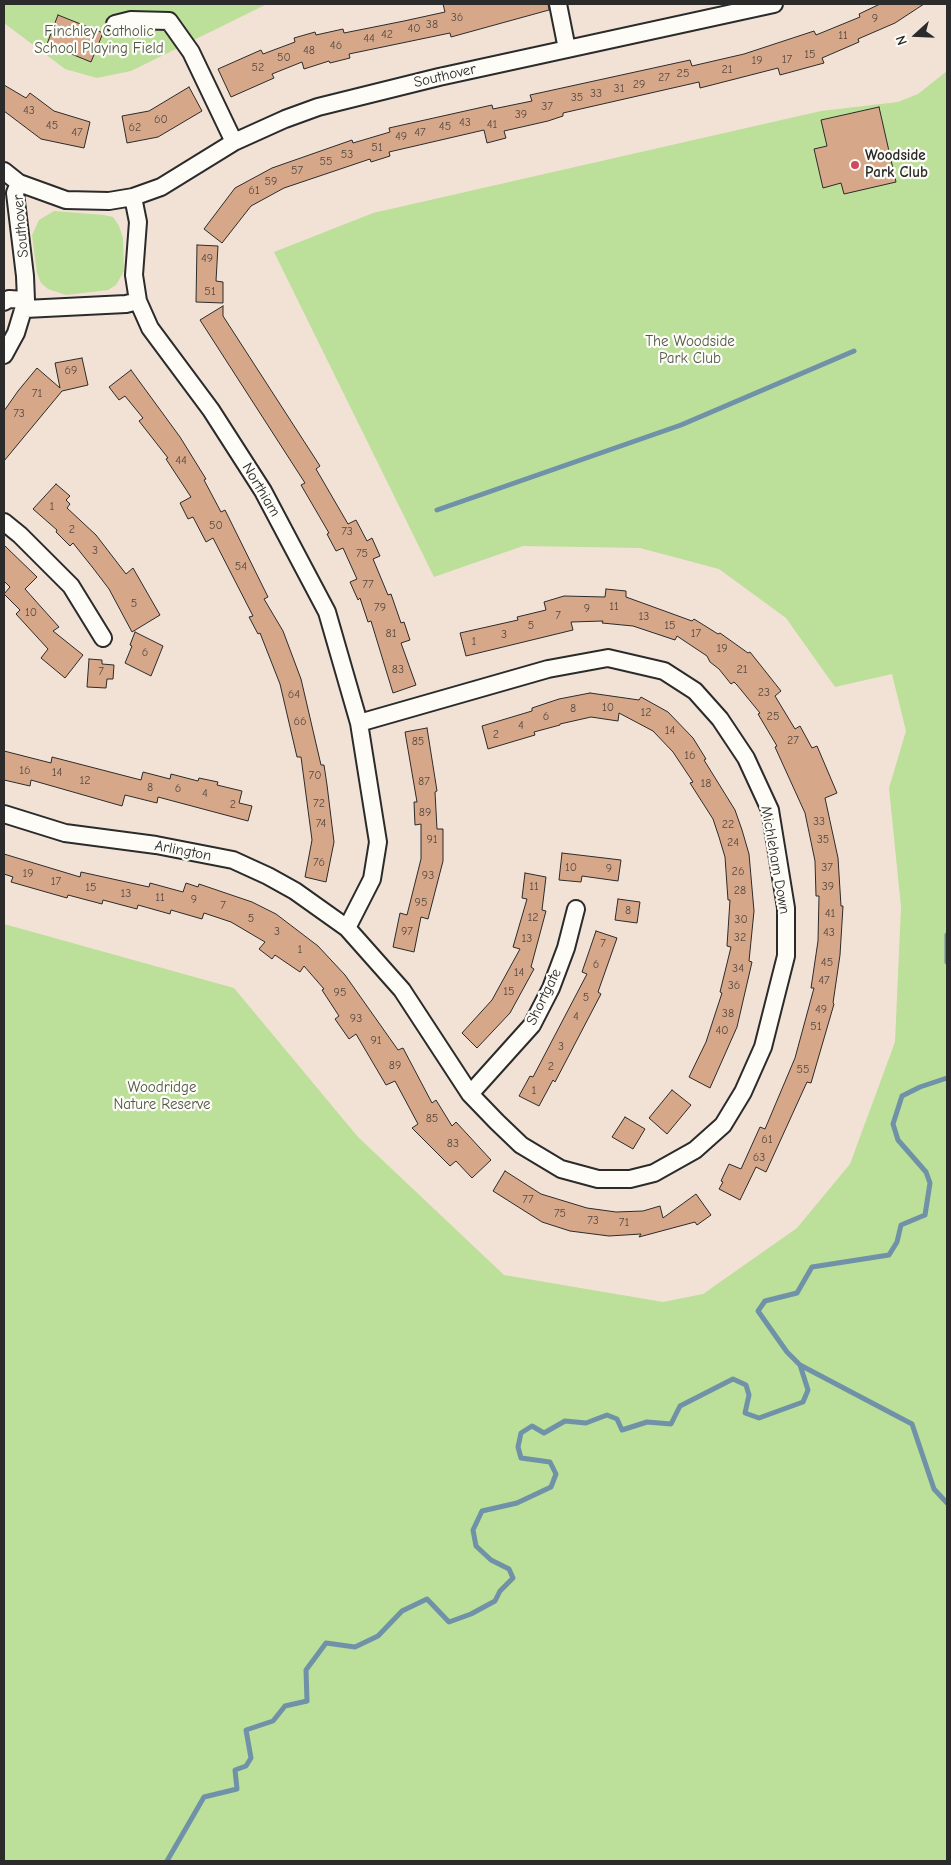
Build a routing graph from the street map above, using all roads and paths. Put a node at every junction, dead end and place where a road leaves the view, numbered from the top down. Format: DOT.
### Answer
graph roads {
  1 [pos="558,4"];
  2 [pos="774,4"];
  3 [pos="115,24"];
  4 [pos="568,49"];
  5 [pos="234,142"];
  6 [pos="4,171"];
  7 [pos="20,183"];
  8 [pos="133,197"];
  9 [pos="138,301"];
  10 [pos="4,302"];
  11 [pos="26,304"];
  12 [pos="4,355"];
  13 [pos="4,522"];
  14 [pos="103,638"];
  15 [pos="359,723"];
  16 [pos="4,814"];
  17 [pos="576,910"];
  18 [pos="347,928"];
  19 [pos="470,1094"];
  1 -- 4 [label="street"];
  2 -- 4 [label="street, Southover"];
  3 -- 5 [label="street"];
  4 -- 5 [label="street, Southover"];
  5 -- 8 [label="street, Southover"];
  6 -- 7 [label="street"];
  7 -- 8 [label="street"];
  7 -- 11 [label="street, Southover"];
  8 -- 9 [label="street, Northiam"];
  9 -- 11 [label="street"];
  9 -- 15 [label="street, Northiam"];
  10 -- 11 [label="street"];
  11 -- 12 [label="street, Southover"];
  13 -- 14 [label="street"];
  15 -- 18 [label="street, Northiam"];
  15 -- 19 [label="street, Michleham Down"];
  16 -- 18 [label="street, Arlington"];
  17 -- 19 [label="street, Shortgate"];
  18 -- 19 [label="street, Michleham Down"];
}
